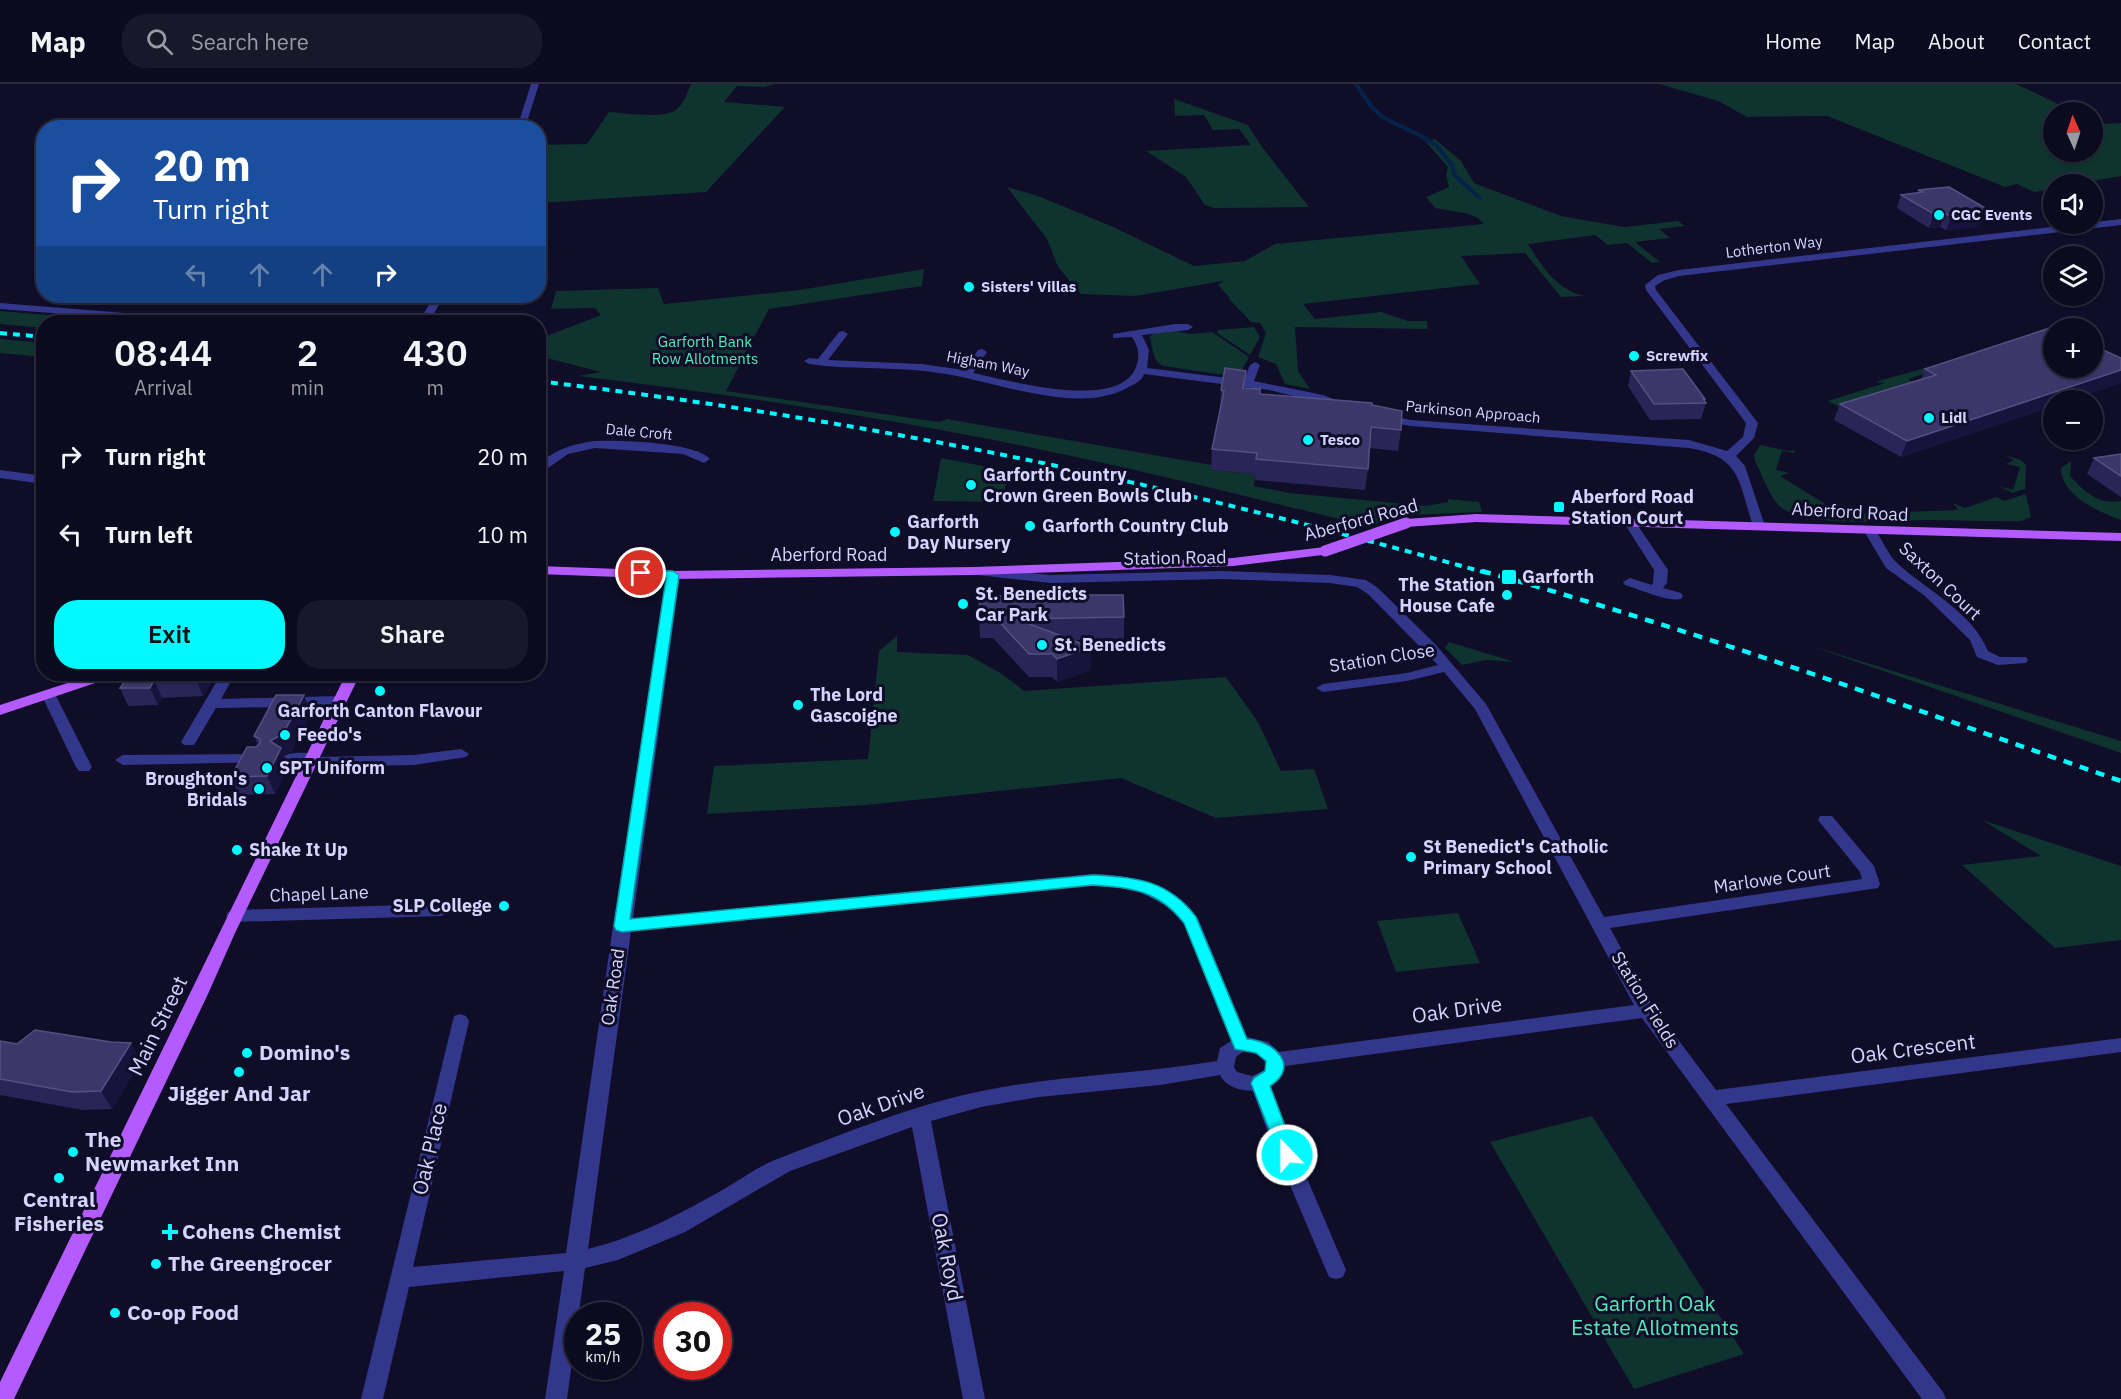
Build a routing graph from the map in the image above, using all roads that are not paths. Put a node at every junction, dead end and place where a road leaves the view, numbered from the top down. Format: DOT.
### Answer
graph roads {
  1 [pos="535,84"];
  2 [pos="524,120"];
  3 [pos="2121,222"];
  4 [pos="0,306"];
  5 [pos="112,315"];
  6 [pos="1188,327"];
  7 [pos="843,334"];
  8 [pos="1135,334"];
  9 [pos="1117,336"];
  10 [pos="982,352"];
  11 [pos="809,361"];
  12 [pos="822,362"];
  13 [pos="1255,365"];
  14 [pos="1140,370"];
  15 [pos="967,374"];
  16 [pos="1248,384"];
  17 [pos="1353,408"];
  18 [pos="1370,414"];
  19 [pos="561,440"];
  20 [pos="570,450"];
  21 [pos="1728,456"];
  22 [pos="704,459"];
  23 [pos="546,465"];
  24 [pos="0,474"];
  25 [pos="36,479"];
  26 [pos="1630,523"];
  27 [pos="1759,526"];
  28 [pos="1870,531"];
  29 [pos="2121,537"];
  30 [pos="546,570"];
  31 [pos="974,571"];
  32 [pos="673,575"];
  33 [pos="1630,582"];
  34 [pos="1655,590"];
  35 [pos="1373,591"];
  36 [pos="1676,596"];
  37 [pos="2021,660"];
  38 [pos="1448,667"];
  39 [pos="87,681"];
  40 [pos="224,681"];
  41 [pos="350,681"];
  42 [pos="1323,688"];
  43 [pos="48,694"];
  44 [pos="340,701"];
  45 [pos="211,704"];
  46 [pos="0,710"];
  47 [pos="189,742"];
  48 [pos="461,753"];
  49 [pos="258,759"];
  50 [pos="287,759"];
  51 [pos="123,760"];
  52 [pos="312,760"];
  53 [pos="84,767"];
  54 [pos="1826,820"];
  55 [pos="441,910"];
  56 [pos="234,916"];
  57 [pos="1598,924"];
  58 [pos="622,926"];
  59 [pos="1646,1010"];
  60 [pos="460,1021"];
  61 [pos="1241,1044"];
  62 [pos="2121,1045"];
  63 [pos="1274,1060"];
  64 [pos="1225,1067"];
  65 [pos="1260,1083"];
  66 [pos="1711,1098"];
  67 [pos="920,1116"];
  68 [pos="576,1261"];
  69 [pos="1336,1270"];
  70 [pos="400,1278"];
  71 [pos="3,1399"];
  72 [pos="372,1399"];
  73 [pos="555,1399"];
  74 [pos="974,1399"];
  75 [pos="1935,1399"];
  1 -- 2 [label="street"];
  3 -- 21 [label="street, Lotherton Way"];
  4 -- 5 [label="street"];
  6 -- 8 [label="street"];
  7 -- 12 [label="street"];
  8 -- 9 [label="street"];
  8 -- 14 [label="street"];
  10 -- 15 [label="street"];
  11 -- 12 [label="street, Higham Way"];
  12 -- 15 [label="street, Higham Way"];
  13 -- 16 [label="street"];
  14 -- 15 [label="street, Higham Way"];
  14 -- 16 [label="street"];
  16 -- 17 [label="street"];
  18 -- 21 [label="street, Parkinson Approach"];
  19 -- 20 [label="street"];
  20 -- 22 [label="street, Dale Croft"];
  20 -- 23 [label="street, Dale Croft"];
  21 -- 27 [label="street"];
  24 -- 25 [label="street"];
  26 -- 27 [label="main road, Aberford Road"];
  26 -- 31 [label="main road, Aberford Road, bridge"];
  26 -- 34 [label="street"];
  27 -- 28 [label="main road, Aberford Road"];
  28 -- 29 [label="main road, Aberford Road"];
  28 -- 37 [label="street, Saxton Court"];
  30 -- 32 [label="main road, Aberford Road"];
  31 -- 32 [label="main road, Aberford Road"];
  31 -- 35 [label="street, Station Road"];
  32 -- 58 [label="street, Oak Road"];
  33 -- 34 [label="street"];
  34 -- 36 [label="street"];
  35 -- 38 [label="street, Station Fields"];
  38 -- 42 [label="street, Station Close"];
  38 -- 57 [label="street, Station Fields"];
  39 -- 43 [label="main road"];
  40 -- 45 [label="street"];
  41 -- 44 [label="main road, Main Street"];
  43 -- 46 [label="main road"];
  43 -- 53 [label="street"];
  44 -- 45 [label="street"];
  44 -- 52 [label="main road, Main Street"];
  45 -- 47 [label="street"];
  48 -- 52 [label="street"];
  49 -- 51 [label="street"];
  50 -- 52 [label="street"];
  52 -- 56 [label="main road, Main Street"];
  54 -- 57 [label="street, Marlowe Court"];
  55 -- 56 [label="street, Chapel Lane"];
  56 -- 71 [label="main road, Main Street"];
  57 -- 59 [label="street, Station Fields"];
  58 -- 61 [label="street"];
  58 -- 68 [label="street, Oak Road"];
  59 -- 63 [label="street, Oak Drive"];
  59 -- 66 [label="street, Station Fields"];
  60 -- 70 [label="street, Oak Place"];
  61 -- 63 [label="street"];
  61 -- 64 [label="street"];
  62 -- 66 [label="street, Oak Crescent"];
  63 -- 65 [label="street"];
  64 -- 65 [label="street"];
  64 -- 67 [label="street, Oak Drive"];
  65 -- 69 [label="street"];
  66 -- 75 [label="street, Station Fields"];
  67 -- 68 [label="street, Oak Drive"];
  67 -- 74 [label="street, Oak Royd"];
  68 -- 70 [label="street"];
  68 -- 73 [label="street, Oak Road"];
  70 -- 72 [label="street, Oak Place"];
}
